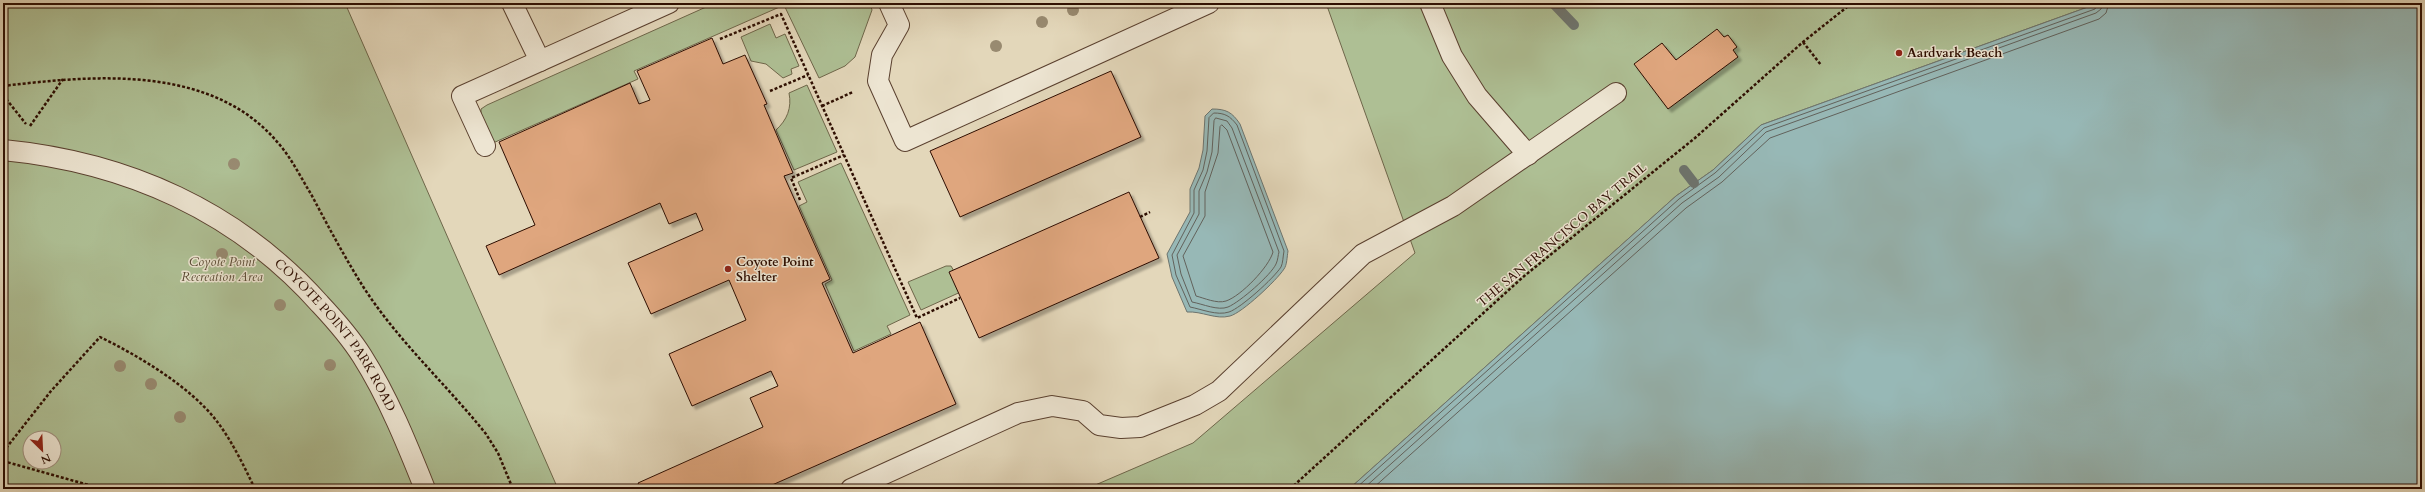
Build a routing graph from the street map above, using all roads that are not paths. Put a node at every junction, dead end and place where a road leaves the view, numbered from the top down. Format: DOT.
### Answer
graph roads {
  1 [pos="512,3"];
  2 [pos="670,3"];
  3 [pos="890,3"];
  4 [pos="1209,3"];
  5 [pos="1430,3"];
  6 [pos="540,61"];
  7 [pos="1616,93"];
  8 [pos="485,146"];
  9 [pos="3,150"];
  10 [pos="1528,155"];
  11 [pos="426,489"];
  12 [pos="851,489"];
  1 -- 6 [label="lane"];
  2 -- 6 [label="lane"];
  3 -- 4 [label="lane"];
  5 -- 10 [label="lane"];
  6 -- 8 [label="lane"];
  7 -- 10 [label="lane"];
  9 -- 11 [label="lane, COYOTE POINT PARK ROAD"];
  10 -- 12 [label="lane"];
}
